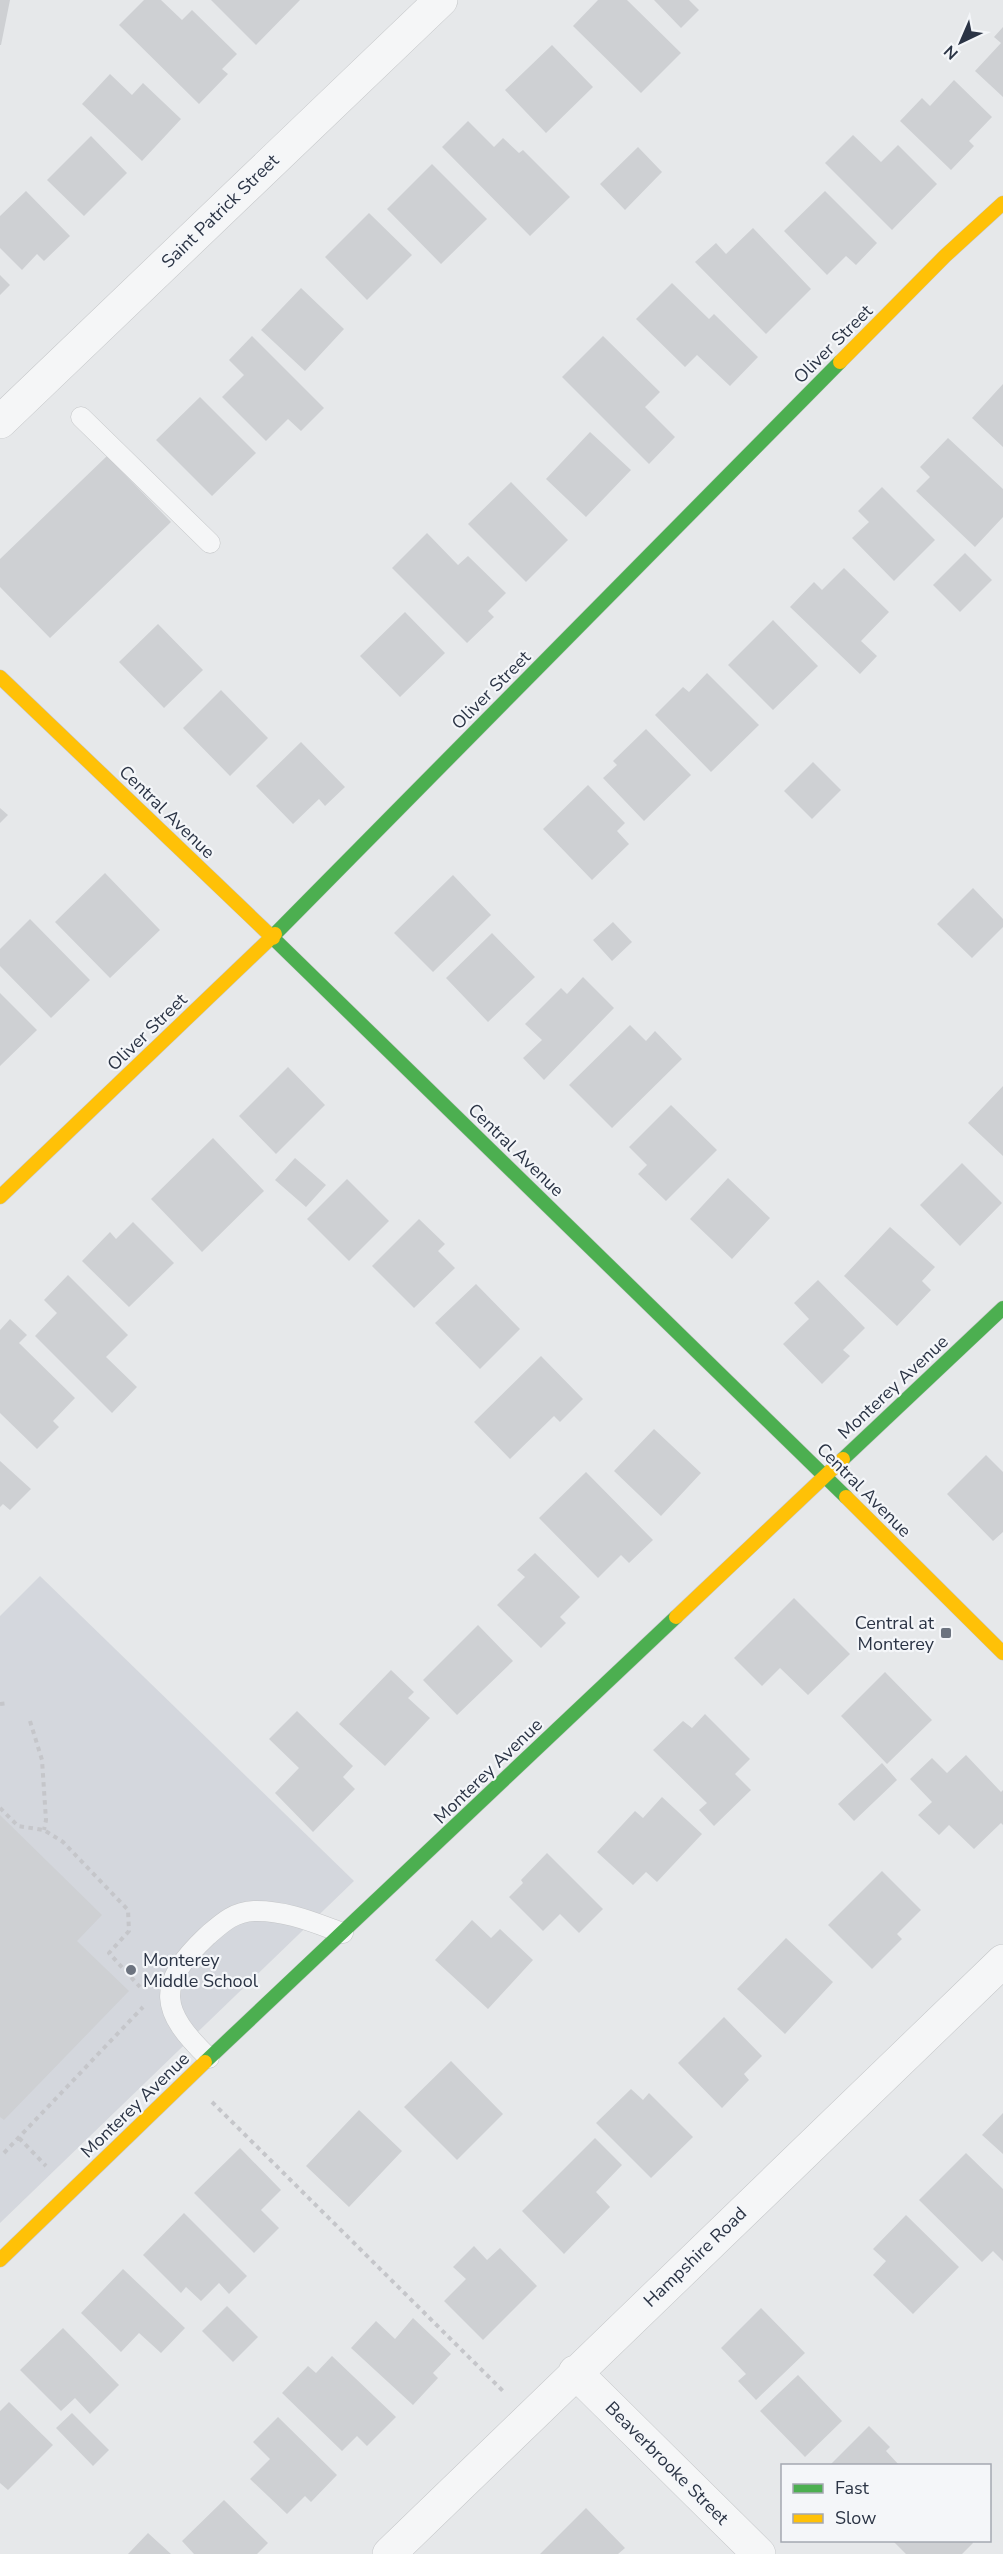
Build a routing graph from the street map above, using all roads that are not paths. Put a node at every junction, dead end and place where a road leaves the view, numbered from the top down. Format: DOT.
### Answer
graph roads {
  1 [pos="441,0"];
  2 [pos="1003,203"];
  3 [pos="81,417"];
  4 [pos="0,422"];
  5 [pos="210,543"];
  6 [pos="0,677"];
  7 [pos="272,937"];
  8 [pos="0,1197"];
  9 [pos="1003,1308"];
  10 [pos="824,1477"];
  11 [pos="1003,1653"];
  12 [pos="343,1933"];
  13 [pos="1003,1961"];
  14 [pos="209,2058"];
  15 [pos="0,2260"];
  16 [pos="575,2372"];
  17 [pos="388,2554"];
  18 [pos="759,2554"];
  1 -- 4 [label="street, Saint Patrick Street"];
  2 -- 7 [label="street, Oliver Street"];
  3 -- 5 [label="lane"];
  6 -- 7 [label="street, Central Avenue"];
  7 -- 8 [label="street, Oliver Street"];
  7 -- 10 [label="street, Central Avenue"];
  9 -- 10 [label="street, Monterey Avenue"];
  10 -- 11 [label="street, Central Avenue"];
  10 -- 12 [label="street, Monterey Avenue"];
  12 -- 14 [label="street, Monterey Avenue"];
  12 -- 14 [label="lane"];
  13 -- 16 [label="street, Hampshire Road"];
  14 -- 15 [label="street, Monterey Avenue"];
  16 -- 17 [label="street, Hampshire Road"];
  16 -- 18 [label="street, Beaverbrooke Street"];
}
